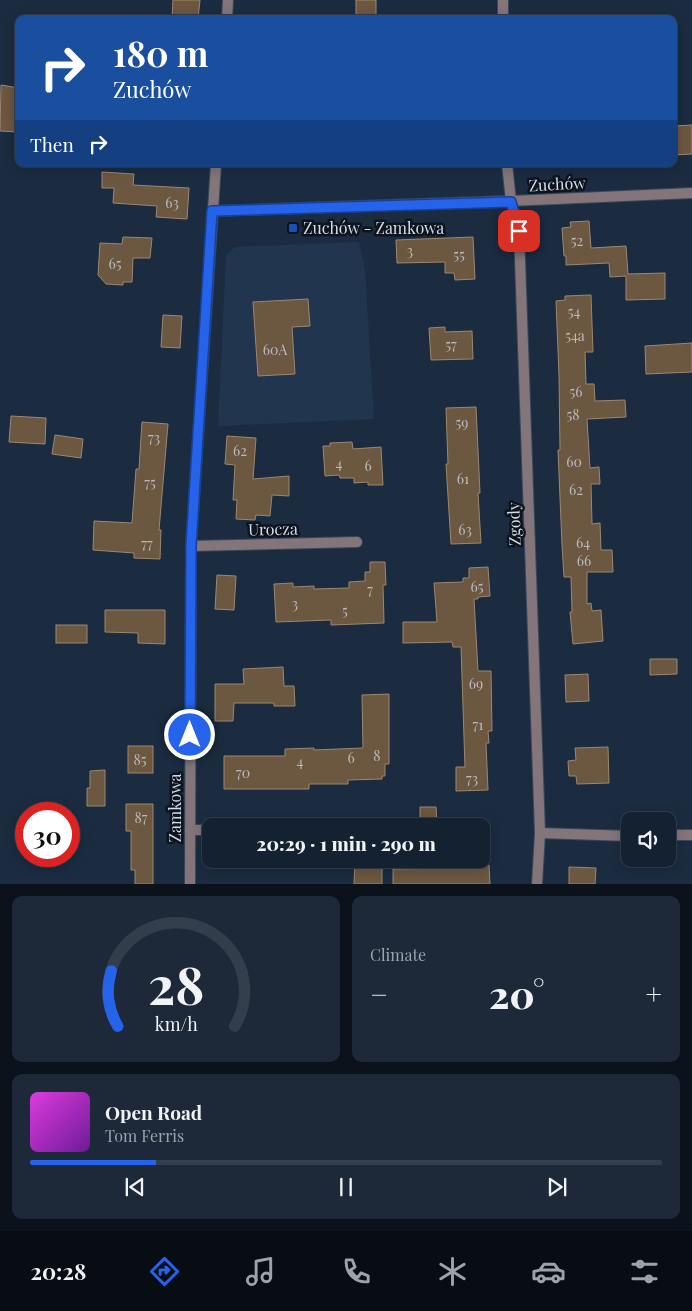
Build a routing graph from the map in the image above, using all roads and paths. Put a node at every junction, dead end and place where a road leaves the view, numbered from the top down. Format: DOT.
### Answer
graph roads {
  1 [pos="228,0"];
  2 [pos="503,0"];
  3 [pos="227,15"];
  4 [pos="503,15"];
  5 [pos="216,167"];
  6 [pos="507,167"];
  7 [pos="692,193"];
  8 [pos="511,202"];
  9 [pos="212,211"];
  10 [pos="357,542"];
  11 [pos="191,546"];
  12 [pos="190,830"];
  13 [pos="202,830"];
  14 [pos="540,833"];
  15 [pos="676,835"];
  16 [pos="692,835"];
  17 [pos="621,836"];
  18 [pos="190,884"];
  19 [pos="537,884"];
  1 -- 3 [label="street"];
  2 -- 4 [label="street"];
  5 -- 9 [label="street, Zamkowa"];
  6 -- 8 [label="street, Zgody"];
  7 -- 8 [label="street, Zuchów"];
  8 -- 9 [label="street, Zuchów"];
  8 -- 14 [label="street, Zgody"];
  9 -- 11 [label="street, Zamkowa"];
  10 -- 11 [label="street, Urocza"];
  11 -- 12 [label="street, Zamkowa"];
  12 -- 13 [label="street"];
  12 -- 18 [label="street, Zamkowa"];
  14 -- 17 [label="street"];
  14 -- 19 [label="street, Zgody"];
  15 -- 16 [label="street"];
}
